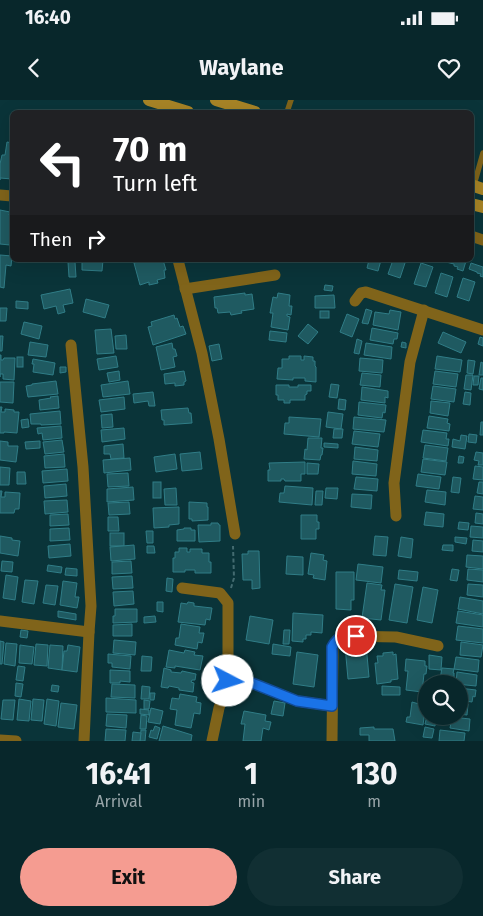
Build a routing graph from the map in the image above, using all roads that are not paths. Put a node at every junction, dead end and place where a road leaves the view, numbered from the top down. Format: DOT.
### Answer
graph roads {
  1 [pos="149,100"];
  2 [pos="216,100"];
  3 [pos="182,110"];
  4 [pos="248,110"];
  5 [pos="483,154"];
  6 [pos="476,187"];
  7 [pos="178,262"];
  8 [pos="275,275"];
  9 [pos="185,289"];
  10 [pos="355,302"];
  11 [pos="424,310"];
  12 [pos="483,330"];
  13 [pos="71,345"];
  14 [pos="396,516"];
  15 [pos="235,534"];
  16 [pos="182,588"];
  17 [pos="0,621"];
  18 [pos="89,632"];
  19 [pos="438,646"];
  20 [pos="228,681"];
  21 [pos="332,706"];
  22 [pos="0,740"];
  23 [pos="16,741"];
  24 [pos="84,741"];
  25 [pos="212,741"];
  26 [pos="332,741"];
  1 -- 3 [label="main road"];
  2 -- 4 [label="main road"];
  5 -- 6 [label="lane"];
  7 -- 9 [label="street"];
  8 -- 9 [label="street"];
  9 -- 15 [label="street"];
  10 -- 11 [label="street"];
  11 -- 12 [label="street"];
  11 -- 14 [label="street"];
  13 -- 18 [label="street"];
  16 -- 20 [label="street"];
  17 -- 18 [label="street"];
  18 -- 24 [label="street"];
  19 -- 21 [label="street"];
  20 -- 21 [label="street"];
  20 -- 25 [label="street"];
  21 -- 26 [label="street"];
  22 -- 23 [label="street"];
}
